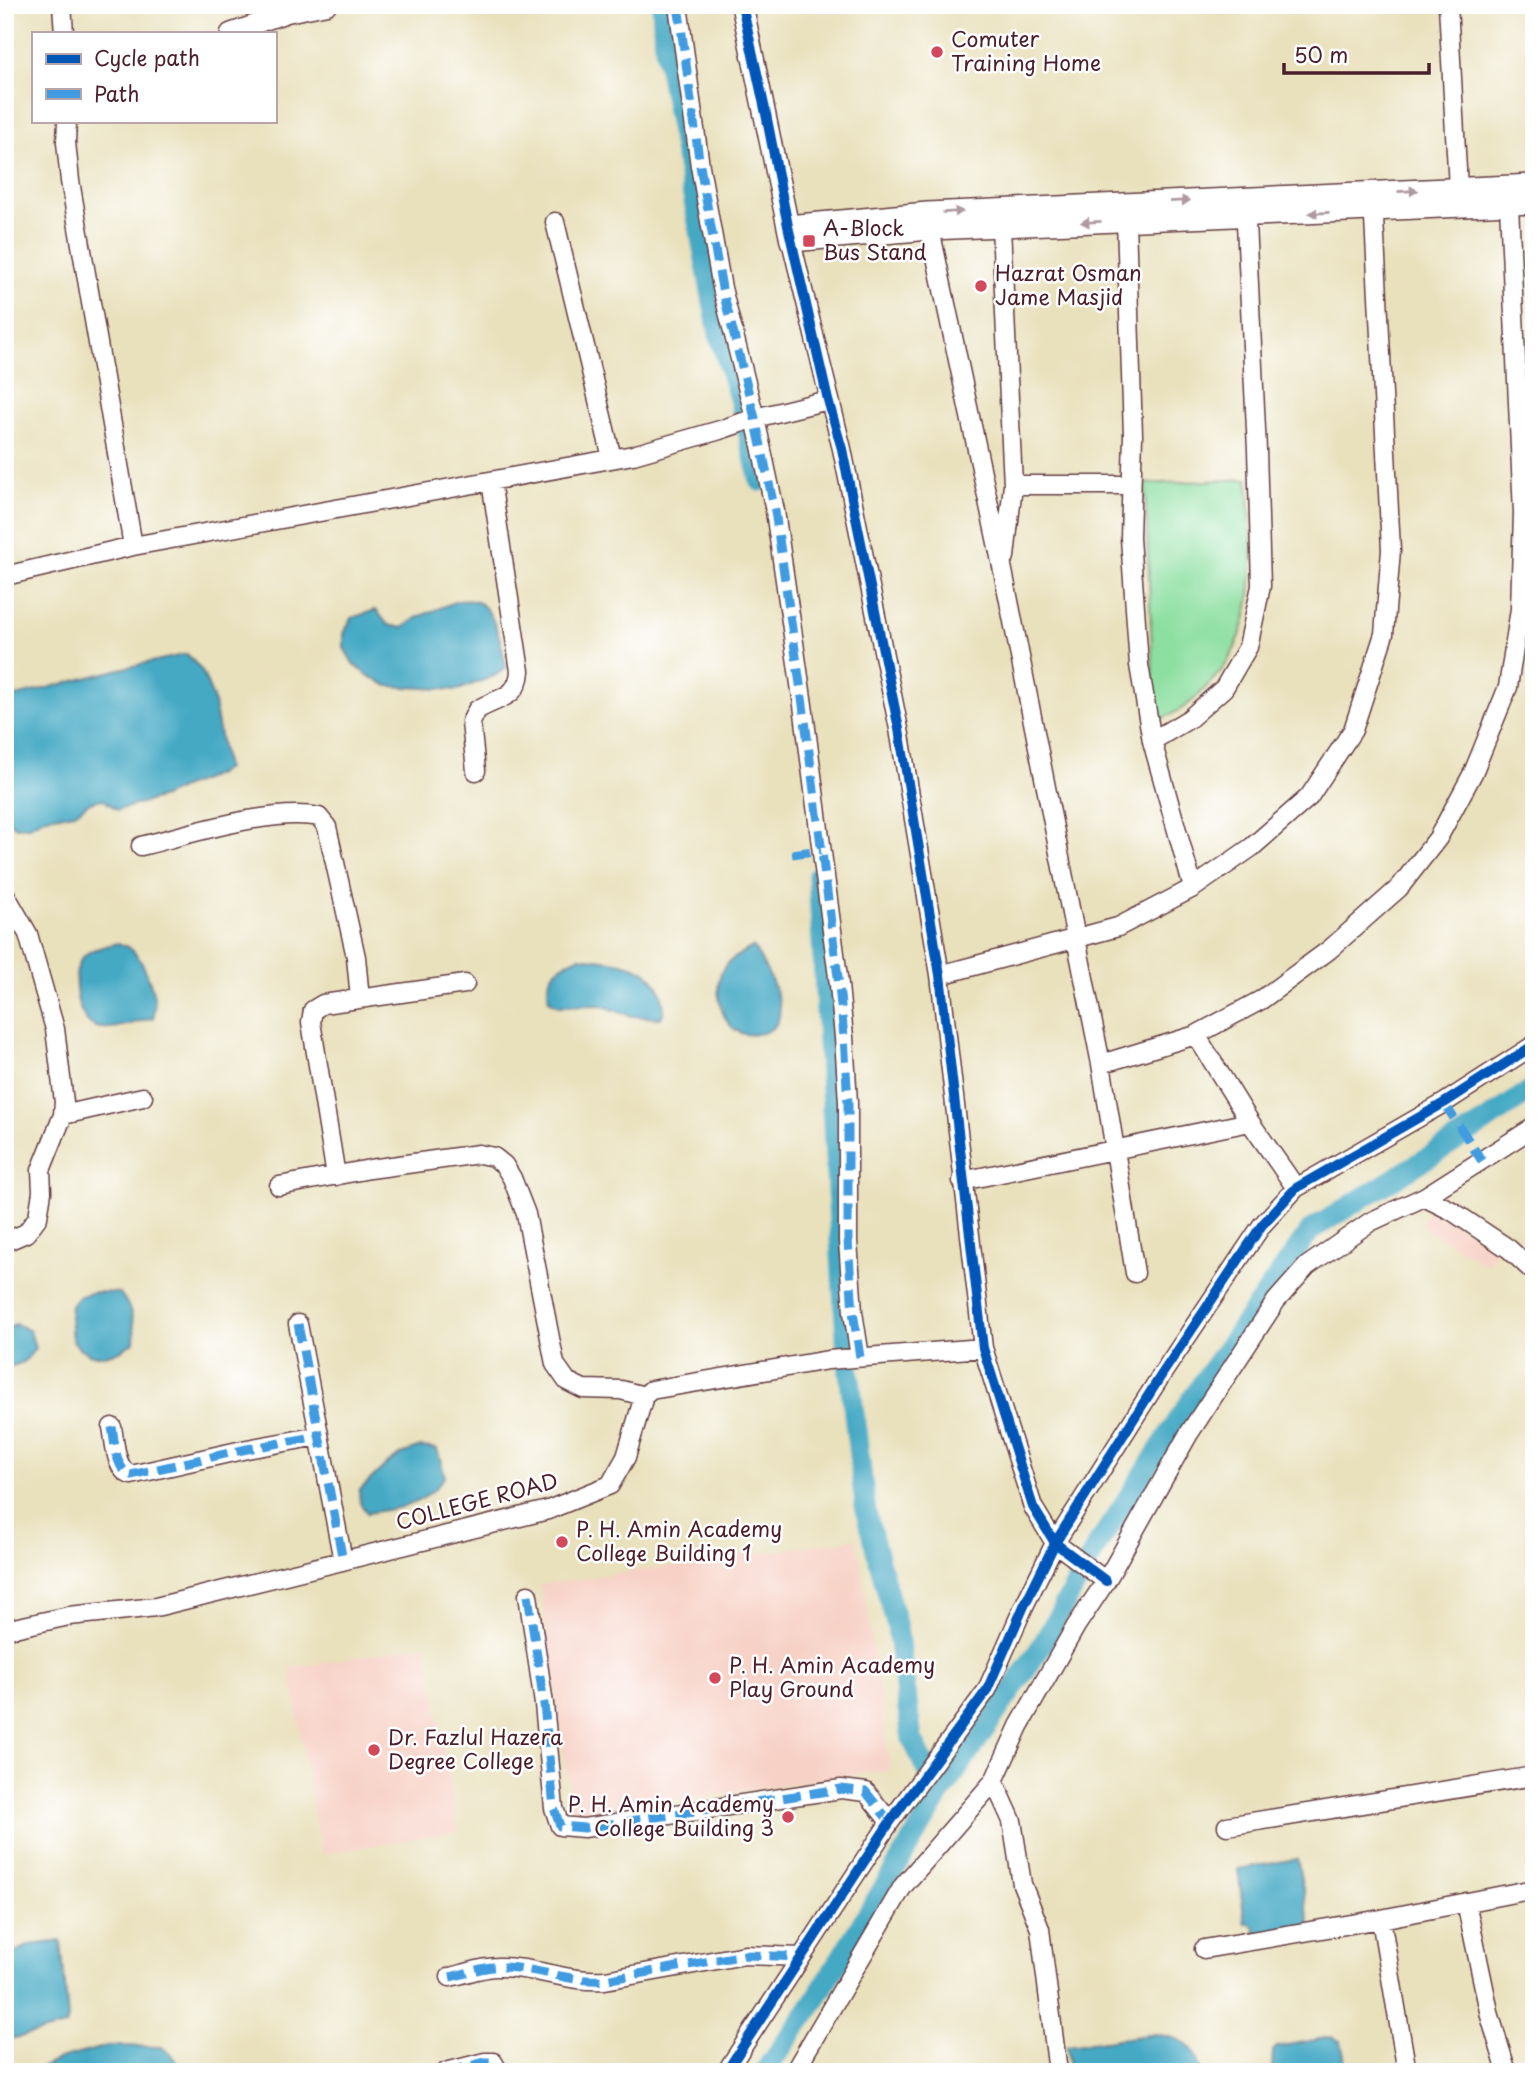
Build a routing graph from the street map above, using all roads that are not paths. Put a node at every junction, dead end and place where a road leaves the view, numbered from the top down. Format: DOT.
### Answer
graph roads {
  1 [pos="62,5"];
  2 [pos="327,5"];
  3 [pos="678,5"];
  4 [pos="742,5"];
  5 [pos="1448,5"];
  6 [pos="286,9"];
  7 [pos="64,32"];
  8 [pos="232,32"];
  9 [pos="67,122"];
  10 [pos="1534,185"];
  11 [pos="1458,188"];
  12 [pos="1373,201"];
  13 [pos="1534,204"];
  14 [pos="1508,205"];
  15 [pos="1246,207"];
  16 [pos="1126,221"];
  17 [pos="555,222"];
  18 [pos="1001,227"];
  19 [pos="930,229"];
  20 [pos="789,234"];
  21 [pos="828,400"];
  22 [pos="751,419"];
  23 [pos="612,458"];
  24 [pos="491,481"];
  25 [pos="1013,485"];
  26 [pos="1130,485"];
  27 [pos="133,546"];
  28 [pos="1003,571"];
  29 [pos="5,576"];
  30 [pos="1152,741"];
  31 [pos="476,771"];
  32 [pos="141,846"];
  33 [pos="1193,888"];
  34 [pos="5,894"];
  35 [pos="1076,939"];
  36 [pos="940,975"];
  37 [pos="465,984"];
  38 [pos="360,999"];
  39 [pos="1196,1035"];
  40 [pos="1534,1045"];
  41 [pos="1101,1064"];
  42 [pos="143,1097"];
  43 [pos="63,1115"];
  44 [pos="1250,1122"];
  45 [pos="1534,1127"];
  46 [pos="1115,1150"];
  47 [pos="337,1176"];
  48 [pos="962,1181"];
  49 [pos="279,1186"];
  50 [pos="1296,1188"];
  51 [pos="1424,1196"];
  52 [pos="5,1242"];
  53 [pos="1534,1272"];
  54 [pos="1135,1273"];
  55 [pos="298,1324"];
  56 [pos="984,1348"];
  57 [pos="859,1357"];
  58 [pos="643,1395"];
  59 [pos="112,1427"];
  60 [pos="318,1436"];
  61 [pos="1060,1546"];
  62 [pos="343,1561"];
  63 [pos="1103,1579"];
  64 [pos="528,1595"];
  65 [pos="5,1630"];
  66 [pos="1534,1776"];
  67 [pos="994,1782"];
  68 [pos="890,1822"];
  69 [pos="1227,1826"];
  70 [pos="1534,1889"];
  71 [pos="1466,1902"];
  72 [pos="1381,1919"];
  73 [pos="1204,1950"];
  74 [pos="801,1957"];
  75 [pos="450,1977"];
  76 [pos="446,2072"];
  77 [pos="499,2072"];
  78 [pos="726,2072"];
  79 [pos="794,2072"];
  80 [pos="1058,2072"];
  81 [pos="1408,2072"];
  82 [pos="1507,2072"];
  1 -- 7 [label="street"];
  2 -- 6 [label="street"];
  3 -- 22 [label="street"];
  4 -- 20 [label="street"];
  5 -- 11 [label="street"];
  6 -- 8 [label="street"];
  9 -- 27 [label="street"];
  10 -- 11 [label="street"];
  12 -- 11 [label="street, one-way"];
  12 -- 14 [label="street"];
  12 -- 15 [label="street"];
  12 -- 33 [label="street"];
  13 -- 14 [label="street"];
  14 -- 39 [label="street"];
  15 -- 16 [label="street"];
  20 -- 15 [label="street, one-way"];
  15 -- 30 [label="street"];
  16 -- 18 [label="street, one-way"];
  16 -- 26 [label="street"];
  17 -- 23 [label="street"];
  18 -- 19 [label="street"];
  18 -- 25 [label="street"];
  19 -- 20 [label="street"];
  19 -- 28 [label="street"];
  20 -- 21 [label="street"];
  21 -- 22 [label="street"];
  21 -- 36 [label="street"];
  22 -- 23 [label="street"];
  22 -- 57 [label="street"];
  23 -- 24 [label="street"];
  24 -- 27 [label="street"];
  24 -- 31 [label="street"];
  25 -- 26 [label="street"];
  25 -- 28 [label="street"];
  26 -- 30 [label="street"];
  27 -- 29 [label="street"];
  28 -- 35 [label="street"];
  30 -- 33 [label="street"];
  32 -- 38 [label="street"];
  33 -- 35 [label="street"];
  34 -- 43 [label="street"];
  35 -- 36 [label="street"];
  35 -- 41 [label="street"];
  36 -- 48 [label="street"];
  37 -- 38 [label="street"];
  38 -- 47 [label="street"];
  39 -- 41 [label="street"];
  39 -- 44 [label="street"];
  40 -- 50 [label="street"];
  41 -- 46 [label="street"];
  42 -- 43 [label="street"];
  43 -- 52 [label="street"];
  44 -- 46 [label="street"];
  44 -- 50 [label="street"];
  45 -- 51 [label="street"];
  46 -- 48 [label="street"];
  46 -- 54 [label="street"];
  47 -- 49 [label="street"];
  47 -- 58 [label="street"];
  48 -- 56 [label="street"];
  50 -- 61 [label="street"];
  51 -- 53 [label="street"];
  51 -- 63 [label="street"];
  55 -- 60 [label="street"];
  56 -- 57 [label="street"];
  56 -- 61 [label="street"];
  57 -- 58 [label="street"];
  58 -- 62 [label="street, COLLEGE ROAD"];
  59 -- 60 [label="street"];
  60 -- 62 [label="street"];
  61 -- 63 [label="street"];
  61 -- 68 [label="street"];
  62 -- 65 [label="street, COLLEGE ROAD"];
  63 -- 67 [label="street"];
  64 -- 68 [label="street"];
  66 -- 69 [label="street"];
  67 -- 79 [label="street"];
  67 -- 80 [label="street"];
  68 -- 74 [label="street"];
  70 -- 71 [label="street"];
  71 -- 72 [label="street"];
  71 -- 82 [label="street"];
  72 -- 73 [label="street"];
  72 -- 81 [label="street"];
  74 -- 75 [label="street"];
  74 -- 78 [label="street"];
  76 -- 77 [label="street"];
}
